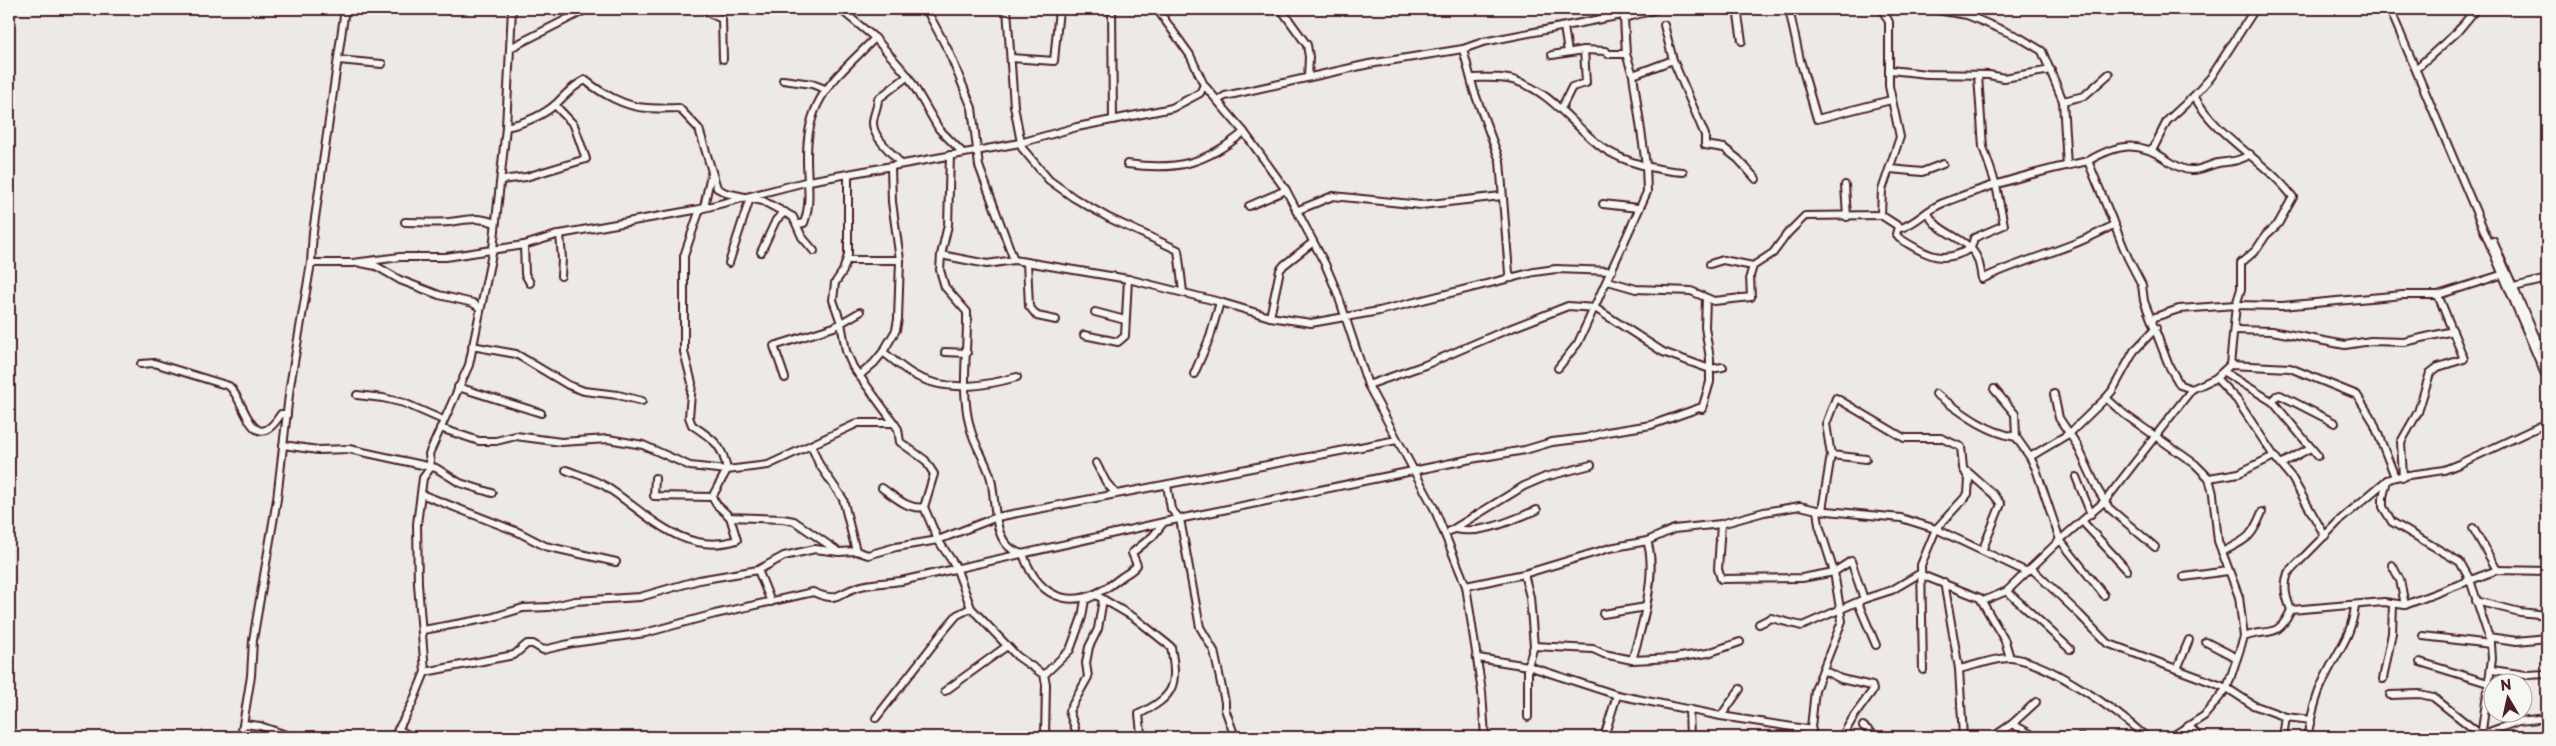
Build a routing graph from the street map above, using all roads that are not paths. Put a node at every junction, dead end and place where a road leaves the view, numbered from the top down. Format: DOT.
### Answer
graph roads {
  1 [pos="345,9"];
  2 [pos="512,9"];
  3 [pos="586,9"];
  4 [pos="707,9"];
  5 [pos="840,9"];
  6 [pos="926,9"];
  7 [pos="1007,9"];
  8 [pos="1059,9"];
  9 [pos="1112,9"];
  10 [pos="1157,9"];
  11 [pos="1281,9"];
  12 [pos="1658,9"];
  13 [pos="1737,9"];
  14 [pos="1788,9"];
  15 [pos="1882,9"];
  16 [pos="1931,9"];
  17 [pos="2255,9"];
  18 [pos="2392,9"];
  19 [pos="2476,9"];
  20 [pos="1621,14"];
  21 [pos="1664,25"];
  22 [pos="1564,27"];
  23 [pos="875,38"];
  24 [pos="1742,41"];
  25 [pos="512,46"];
  26 [pos="1462,50"];
  27 [pos="1584,50"];
  28 [pos="1568,52"];
  29 [pos="1626,54"];
  30 [pos="1552,55"];
  31 [pos="1011,58"];
  32 [pos="723,59"];
  33 [pos="338,60"];
  34 [pos="1673,60"];
  35 [pos="382,64"];
  36 [pos="2418,66"];
  37 [pos="1890,70"];
  38 [pos="2051,70"];
  39 [pos="2109,74"];
  40 [pos="1633,75"];
  41 [pos="908,76"];
  42 [pos="1978,76"];
  43 [pos="1308,77"];
  44 [pos="1471,78"];
  45 [pos="783,80"];
  46 [pos="1204,85"];
  47 [pos="825,89"];
  48 [pos="2194,96"];
  49 [pos="1218,100"];
  50 [pos="1891,100"];
  51 [pos="2063,102"];
  52 [pos="555,105"];
  53 [pos="1561,109"];
  54 [pos="1113,120"];
  55 [pos="506,127"];
  56 [pos="1244,132"];
  57 [pos="1020,143"];
  58 [pos="976,150"];
  59 [pos="2150,150"];
  60 [pos="962,152"];
  61 [pos="2250,154"];
  62 [pos="950,155"];
  63 [pos="2088,160"];
  64 [pos="900,163"];
  65 [pos="1127,164"];
  66 [pos="1943,164"];
  67 [pos="1646,165"];
  68 [pos="892,166"];
  69 [pos="2067,166"];
  70 [pos="1890,169"];
  71 [pos="1683,172"];
  72 [pos="711,173"];
  73 [pos="848,175"];
  74 [pos="1756,179"];
  75 [pos="501,180"];
  76 [pos="809,181"];
  77 [pos="1845,185"];
  78 [pos="1996,185"];
  79 [pos="1286,190"];
  80 [pos="1502,196"];
  81 [pos="750,198"];
  82 [pos="1603,204"];
  83 [pos="1249,206"];
  84 [pos="702,208"];
  85 [pos="1638,208"];
  86 [pos="1296,211"];
  87 [pos="785,212"];
  88 [pos="1928,213"];
  89 [pos="1881,215"];
  90 [pos="1846,217"];
  91 [pos="405,222"];
  92 [pos="495,223"];
  93 [pos="798,224"];
  94 [pos="2115,224"];
  95 [pos="1898,227"];
  96 [pos="560,234"];
  97 [pos="1312,243"];
  98 [pos="524,244"];
  99 [pos="1970,248"];
  100 [pos="494,249"];
  101 [pos="814,251"];
  102 [pos="760,252"];
  103 [pos="941,256"];
  104 [pos="847,260"];
  105 [pos="900,260"];
  106 [pos="1014,260"];
  107 [pos="311,262"];
  108 [pos="1026,262"];
  109 [pos="353,263"];
  110 [pos="729,263"];
  111 [pos="1710,264"];
  112 [pos="1753,266"];
  113 [pos="1612,271"];
  114 [pos="2501,275"];
  115 [pos="561,276"];
  116 [pos="1512,278"];
  117 [pos="1128,279"];
  118 [pos="2547,279"];
  119 [pos="1608,280"];
  120 [pos="530,283"];
  121 [pos="2514,288"];
  122 [pos="1183,292"];
  123 [pos="2438,295"];
  124 [pos="1706,299"];
  125 [pos="1220,302"];
  126 [pos="2236,305"];
  127 [pos="480,308"];
  128 [pos="1595,308"];
  129 [pos="860,312"];
  130 [pos="1095,312"];
  131 [pos="1270,317"];
  132 [pos="1344,318"];
  133 [pos="1056,320"];
  134 [pos="1125,320"];
  135 [pos="2153,320"];
  136 [pos="841,324"];
  137 [pos="2156,328"];
  138 [pos="2235,330"];
  139 [pos="2453,331"];
  140 [pos="1084,335"];
  141 [pos="472,346"];
  142 [pos="883,352"];
  143 [pos="946,352"];
  144 [pos="967,353"];
  145 [pos="141,364"];
  146 [pos="2547,364"];
  147 [pos="2230,365"];
  148 [pos="1723,367"];
  149 [pos="1558,368"];
  150 [pos="1710,369"];
  151 [pos="2224,372"];
  152 [pos="1194,374"];
  153 [pos="859,376"];
  154 [pos="1016,377"];
  155 [pos="785,378"];
  156 [pos="2216,378"];
  157 [pos="2547,379"];
  158 [pos="1368,385"];
  159 [pos="966,386"];
  160 [pos="458,387"];
  161 [pos="1994,389"];
  162 [pos="2192,389"];
  163 [pos="1936,394"];
  164 [pos="2054,394"];
  165 [pos="357,395"];
  166 [pos="2106,398"];
  167 [pos="642,401"];
  168 [pos="2273,402"];
  169 [pos="287,414"];
  170 [pos="541,414"];
  171 [pos="443,420"];
  172 [pos="2547,422"];
  173 [pos="894,423"];
  174 [pos="2335,423"];
  175 [pos="440,428"];
  176 [pos="2070,433"];
  177 [pos="2016,437"];
  178 [pos="2157,437"];
  179 [pos="1396,440"];
  180 [pos="283,445"];
  181 [pos="811,445"];
  182 [pos="2310,448"];
  183 [pos="1831,455"];
  184 [pos="2274,456"];
  185 [pos="2318,456"];
  186 [pos="2030,457"];
  187 [pos="1866,458"];
  188 [pos="1096,463"];
  189 [pos="2282,464"];
  190 [pos="1591,465"];
  191 [pos="431,467"];
  192 [pos="1963,468"];
  193 [pos="566,470"];
  194 [pos="727,470"];
  195 [pos="1415,472"];
  196 [pos="2403,476"];
  197 [pos="2076,477"];
  198 [pos="2395,477"];
  199 [pos="655,478"];
  200 [pos="2209,478"];
  201 [pos="2387,480"];
  202 [pos="1167,484"];
  203 [pos="882,488"];
  204 [pos="492,493"];
  205 [pos="421,494"];
  206 [pos="1116,494"];
  207 [pos="712,496"];
  208 [pos="2105,501"];
  209 [pos="924,507"];
  210 [pos="1537,510"];
  211 [pos="1820,510"];
  212 [pos="2262,512"];
  213 [pos="2091,514"];
  214 [pos="730,517"];
  215 [pos="996,517"];
  216 [pos="1180,519"];
  217 [pos="1164,522"];
  218 [pos="1441,522"];
  219 [pos="2083,522"];
  220 [pos="1721,524"];
  221 [pos="2473,528"];
  222 [pos="1936,529"];
  223 [pos="1452,530"];
  224 [pos="2325,536"];
  225 [pos="938,540"];
  226 [pos="2060,540"];
  227 [pos="1450,541"];
  228 [pos="1647,541"];
  229 [pos="2155,547"];
  230 [pos="856,551"];
  231 [pos="1982,551"];
  232 [pos="840,552"];
  233 [pos="2222,552"];
  234 [pos="1023,554"];
  235 [pos="616,562"];
  236 [pos="2392,565"];
  237 [pos="956,567"];
  238 [pos="758,570"];
  239 [pos="2029,570"];
  240 [pos="2127,570"];
  241 [pos="2497,570"];
  242 [pos="2228,571"];
  243 [pos="2547,571"];
  244 [pos="1834,572"];
  245 [pos="1524,574"];
  246 [pos="1919,574"];
  247 [pos="2184,577"];
  248 [pos="2470,580"];
  249 [pos="1944,582"];
  250 [pos="1466,586"];
  251 [pos="2007,591"];
  252 [pos="2104,595"];
  253 [pos="1100,597"];
  254 [pos="1861,601"];
  255 [pos="1983,601"];
  256 [pos="2476,601"];
  257 [pos="771,602"];
  258 [pos="2393,604"];
  259 [pos="2355,605"];
  260 [pos="2405,605"];
  261 [pos="1646,607"];
  262 [pos="971,608"];
  263 [pos="1841,610"];
  264 [pos="2291,610"];
  265 [pos="1603,614"];
  266 [pos="2547,615"];
  267 [pos="1758,624"];
  268 [pos="423,630"];
  269 [pos="2423,636"];
  270 [pos="2244,638"];
  271 [pos="2547,638"];
  272 [pos="2189,640"];
  273 [pos="2489,641"];
  274 [pos="1740,642"];
  275 [pos="2206,642"];
  276 [pos="1007,646"];
  277 [pos="1534,646"];
  278 [pos="1876,646"];
  279 [pos="2070,649"];
  280 [pos="1478,658"];
  281 [pos="2010,658"];
  282 [pos="2237,658"];
  283 [pos="1632,660"];
  284 [pos="2420,662"];
  285 [pos="1528,666"];
  286 [pos="1959,669"];
  287 [pos="2177,669"];
  288 [pos="1823,670"];
  289 [pos="1923,670"];
  290 [pos="2492,670"];
  291 [pos="425,672"];
  292 [pos="2491,674"];
  293 [pos="2547,674"];
  294 [pos="1044,675"];
  295 [pos="2383,679"];
  296 [pos="2484,683"];
  297 [pos="2227,688"];
  298 [pos="1740,690"];
  299 [pos="946,691"];
  300 [pos="1616,695"];
  301 [pos="2390,695"];
  302 [pos="2036,702"];
  303 [pos="1689,709"];
  304 [pos="2484,714"];
  305 [pos="1721,716"];
  306 [pos="1528,717"];
  307 [pos="2286,717"];
  308 [pos="876,718"];
  309 [pos="2547,718"];
  310 [pos="2310,720"];
  311 [pos="244,724"];
  312 [pos="2012,724"];
  313 [pos="1862,726"];
  314 [pos="2190,726"];
  315 [pos="1075,728"];
  316 [pos="398,729"];
  317 [pos="1811,734"];
  318 [pos="2481,736"];
  319 [pos="241,737"];
  320 [pos="292,737"];
  321 [pos="394,737"];
  322 [pos="412,737"];
  323 [pos="1045,737"];
  324 [pos="1143,737"];
  325 [pos="1235,737"];
  326 [pos="1484,737"];
  327 [pos="1604,737"];
  328 [pos="1690,737"];
  329 [pos="1842,737"];
  330 [pos="1877,737"];
  331 [pos="1963,737"];
  332 [pos="1993,737"];
  333 [pos="2036,737"];
  334 [pos="2146,737"];
  335 [pos="2171,737"];
  336 [pos="2199,737"];
  337 [pos="2283,737"];
  338 [pos="2307,737"];
  1 -- 33 [label="street"];
  2 -- 25 [label="street"];
  3 -- 25 [label="street"];
  4 -- 32 [label="street"];
  5 -- 23 [label="street"];
  6 -- 58 [label="street"];
  7 -- 31 [label="street"];
  8 -- 31 [label="street"];
  9 -- 54 [label="street"];
  10 -- 46 [label="street"];
  11 -- 43 [label="street"];
  12 -- 20 [label="street"];
  13 -- 24 [label="street"];
  14 -- 50 [label="street"];
  15 -- 37 [label="street"];
  16 -- 38 [label="street"];
  17 -- 48 [label="street"];
  18 -- 36 [label="street"];
  18 -- 114 [label="street"];
  19 -- 36 [label="street"];
  20 -- 22 [label="street"];
  20 -- 29 [label="street"];
  21 -- 34 [label="street"];
  22 -- 26 [label="street"];
  22 -- 28 [label="street"];
  23 -- 41 [label="street"];
  23 -- 47 [label="street"];
  25 -- 55 [label="street"];
  26 -- 43 [label="street"];
  26 -- 44 [label="street"];
  27 -- 28 [label="street"];
  27 -- 29 [label="street"];
  27 -- 53 [label="street"];
  28 -- 30 [label="street"];
  29 -- 40 [label="street"];
  31 -- 57 [label="street"];
  33 -- 35 [label="street"];
  33 -- 107 [label="street"];
  34 -- 40 [label="street"];
  34 -- 74 [label="street"];
  36 -- 121 [label="street"];
  37 -- 42 [label="street"];
  37 -- 50 [label="street"];
  38 -- 42 [label="street"];
  38 -- 51 [label="street"];
  39 -- 51 [label="street"];
  40 -- 67 [label="street"];
  41 -- 60 [label="street"];
  41 -- 64 [label="street"];
  42 -- 78 [label="street"];
  43 -- 49 [label="street"];
  44 -- 53 [label="street"];
  44 -- 80 [label="street"];
  45 -- 47 [label="street"];
  46 -- 49 [label="street"];
  46 -- 54 [label="street"];
  47 -- 76 [label="street"];
  48 -- 59 [label="street"];
  48 -- 61 [label="street"];
  49 -- 56 [label="street"];
  50 -- 70 [label="street"];
  51 -- 69 [label="street"];
  52 -- 55 [label="street"];
  52 -- 72 [label="street"];
  52 -- 75 [label="street"];
  53 -- 67 [label="street"];
  54 -- 57 [label="street"];
  55 -- 75 [label="street"];
  56 -- 65 [label="street"];
  56 -- 79 [label="street"];
  57 -- 58 [label="street"];
  57 -- 122 [label="street"];
  58 -- 60 [label="street"];
  58 -- 106 [label="street"];
  59 -- 61 [label="street"];
  59 -- 63 [label="street"];
  60 -- 62 [label="street"];
  61 -- 126 [label="street"];
  62 -- 64 [label="street"];
  62 -- 103 [label="street"];
  63 -- 69 [label="street"];
  63 -- 94 [label="street"];
  64 -- 68 [label="street"];
  66 -- 70 [label="street"];
  67 -- 71 [label="street"];
  67 -- 85 [label="street"];
  68 -- 73 [label="street"];
  68 -- 105 [label="street"];
  69 -- 78 [label="street"];
  70 -- 89 [label="street"];
  72 -- 81 [label="street"];
  72 -- 84 [label="street"];
  73 -- 76 [label="street"];
  73 -- 104 [label="street"];
  75 -- 92 [label="street"];
  76 -- 81 [label="street"];
  76 -- 93 [label="street"];
  77 -- 90 [label="street"];
  78 -- 88 [label="street"];
  78 -- 99 [label="street"];
  79 -- 83 [label="street"];
  79 -- 86 [label="street"];
  80 -- 86 [label="street"];
  80 -- 116 [label="street"];
  81 -- 84 [label="street"];
  81 -- 87 [label="street"];
  81 -- 110 [label="street"];
  82 -- 85 [label="street"];
  84 -- 96 [label="street"];
  84 -- 194 [label="street"];
  85 -- 113 [label="street"];
  86 -- 97 [label="street"];
  87 -- 93 [label="street"];
  87 -- 102 [label="street"];
  88 -- 95 [label="street"];
  88 -- 99 [label="street"];
  89 -- 90 [label="street"];
  89 -- 95 [label="street"];
  90 -- 112 [label="street"];
  91 -- 92 [label="street"];
  92 -- 100 [label="street"];
  93 -- 101 [label="street"];
  94 -- 99 [label="street"];
  94 -- 135 [label="street"];
  95 -- 99 [label="street"];
  96 -- 98 [label="street"];
  96 -- 115 [label="street"];
  97 -- 131 [label="street"];
  97 -- 132 [label="street"];
  98 -- 100 [label="street"];
  98 -- 120 [label="street"];
  100 -- 109 [label="street"];
  100 -- 127 [label="street"];
  103 -- 106 [label="street"];
  103 -- 144 [label="street"];
  104 -- 105 [label="street"];
  104 -- 136 [label="street"];
  105 -- 142 [label="street"];
  106 -- 108 [label="street"];
  107 -- 109 [label="street"];
  107 -- 169 [label="street"];
  108 -- 117 [label="street"];
  108 -- 133 [label="street"];
  109 -- 127 [label="street"];
  111 -- 112 [label="street"];
  112 -- 124 [label="street"];
  113 -- 116 [label="street"];
  113 -- 119 [label="street"];
  114 -- 123 [label="street"];
  114 -- 157 [label="street"];
  116 -- 132 [label="street"];
  117 -- 122 [label="street"];
  117 -- 134 [label="street"];
  118 -- 121 [label="street"];
  119 -- 124 [label="street"];
  119 -- 128 [label="street"];
  121 -- 146 [label="street"];
  122 -- 125 [label="street"];
  123 -- 126 [label="street"];
  123 -- 139 [label="street"];
  124 -- 150 [label="street"];
  125 -- 131 [label="street"];
  125 -- 152 [label="street"];
  126 -- 135 [label="street"];
  126 -- 138 [label="street"];
  127 -- 141 [label="street"];
  128 -- 149 [label="street"];
  128 -- 150 [label="street"];
  128 -- 158 [label="street"];
  129 -- 136 [label="street"];
  130 -- 134 [label="street"];
  131 -- 132 [label="street"];
  132 -- 158 [label="street"];
  134 -- 140 [label="street"];
  135 -- 137 [label="street"];
  136 -- 153 [label="street"];
  136 -- 155 [label="street"];
  137 -- 162 [label="street"];
  137 -- 166 [label="street"];
  138 -- 139 [label="street"];
  138 -- 147 [label="street"];
  139 -- 196 [label="street"];
  141 -- 160 [label="street"];
  141 -- 167 [label="street"];
  142 -- 153 [label="street"];
  142 -- 159 [label="street"];
  143 -- 144 [label="street"];
  144 -- 159 [label="street"];
  145 -- 169 [label="street"];
  147 -- 151 [label="street"];
  147 -- 198 [label="street"];
  148 -- 150 [label="street"];
  150 -- 195 [label="street"];
  151 -- 156 [label="street"];
  151 -- 168 [label="street"];
  153 -- 173 [label="street"];
  154 -- 159 [label="street"];
  156 -- 162 [label="street"];
  156 -- 184 [label="street"];
  158 -- 179 [label="street"];
  159 -- 215 [label="street"];
  160 -- 170 [label="street"];
  160 -- 171 [label="street"];
  161 -- 177 [label="street"];
  162 -- 178 [label="street"];
  163 -- 177 [label="street"];
  164 -- 176 [label="street"];
  165 -- 171 [label="street"];
  166 -- 176 [label="street"];
  166 -- 178 [label="street"];
  168 -- 174 [label="street"];
  168 -- 182 [label="street"];
  169 -- 180 [label="street"];
  171 -- 175 [label="street"];
  172 -- 196 [label="street"];
  173 -- 181 [label="street"];
  173 -- 209 [label="street"];
  175 -- 191 [label="street"];
  175 -- 194 [label="street"];
  176 -- 186 [label="street"];
  176 -- 208 [label="street"];
  177 -- 186 [label="street"];
  178 -- 200 [label="street"];
  178 -- 208 [label="street"];
  179 -- 195 [label="street"];
  179 -- 202 [label="street"];
  180 -- 191 [label="street"];
  180 -- 311 [label="street"];
  181 -- 194 [label="street"];
  181 -- 230 [label="street"];
  182 -- 185 [label="street"];
  182 -- 189 [label="street"];
  183 -- 187 [label="street"];
  183 -- 192 [label="street"];
  183 -- 211 [label="street"];
  184 -- 189 [label="street"];
  184 -- 200 [label="street"];
  186 -- 226 [label="street"];
  188 -- 206 [label="street"];
  189 -- 224 [label="street"];
  190 -- 223 [label="street"];
  191 -- 204 [label="street"];
  191 -- 205 [label="street"];
  192 -- 222 [label="street"];
  192 -- 231 [label="street"];
  193 -- 214 [label="street"];
  194 -- 207 [label="street"];
  195 -- 216 [label="street"];
  195 -- 218 [label="street"];
  196 -- 198 [label="street"];
  197 -- 213 [label="street"];
  198 -- 201 [label="street"];
  199 -- 207 [label="street"];
  200 -- 233 [label="street"];
  201 -- 224 [label="street"];
  201 -- 248 [label="street"];
  202 -- 206 [label="street"];
  202 -- 216 [label="street"];
  203 -- 209 [label="street"];
  205 -- 235 [label="street"];
  205 -- 268 [label="street"];
  206 -- 215 [label="street"];
  207 -- 214 [label="street"];
  208 -- 213 [label="street"];
  208 -- 229 [label="street"];
  209 -- 225 [label="street"];
  210 -- 223 [label="street"];
  211 -- 220 [label="street"];
  211 -- 222 [label="street"];
  211 -- 244 [label="street"];
  212 -- 233 [label="street"];
  213 -- 219 [label="street"];
  214 -- 232 [label="street"];
  215 -- 225 [label="street"];
  215 -- 234 [label="street"];
  216 -- 217 [label="street"];
  216 -- 325 [label="street"];
  217 -- 234 [label="street"];
  217 -- 253 [label="street"];
  218 -- 223 [label="street"];
  218 -- 227 [label="street"];
  219 -- 226 [label="street"];
  219 -- 240 [label="street"];
  220 -- 228 [label="street"];
  220 -- 244 [label="street"];
  221 -- 241 [label="street"];
  222 -- 231 [label="street"];
  222 -- 246 [label="street"];
  223 -- 227 [label="street"];
  224 -- 264 [label="street"];
  225 -- 230 [label="street"];
  225 -- 237 [label="street"];
  226 -- 239 [label="street"];
  226 -- 252 [label="street"];
  227 -- 250 [label="street"];
  228 -- 245 [label="street"];
  228 -- 261 [label="street"];
  230 -- 232 [label="street"];
  231 -- 239 [label="street"];
  232 -- 238 [label="street"];
  233 -- 242 [label="street"];
  234 -- 237 [label="street"];
  234 -- 253 [label="street"];
  236 -- 260 [label="street"];
  237 -- 257 [label="street"];
  237 -- 262 [label="street"];
  238 -- 257 [label="street"];
  238 -- 268 [label="street"];
  239 -- 251 [label="street"];
  239 -- 287 [label="street"];
  241 -- 243 [label="street"];
  241 -- 248 [label="street"];
  242 -- 247 [label="street"];
  242 -- 270 [label="street"];
  244 -- 254 [label="street"];
  244 -- 263 [label="street"];
  245 -- 250 [label="street"];
  245 -- 277 [label="street"];
  246 -- 249 [label="street"];
  246 -- 254 [label="street"];
  246 -- 289 [label="street"];
  248 -- 256 [label="street"];
  248 -- 260 [label="street"];
  249 -- 255 [label="street"];
  249 -- 286 [label="street"];
  250 -- 280 [label="street"];
  251 -- 255 [label="street"];
  251 -- 279 [label="street"];
  253 -- 294 [label="street"];
  253 -- 315 [label="street"];
  253 -- 324 [label="street"];
  254 -- 263 [label="street"];
  254 -- 278 [label="street"];
  255 -- 281 [label="street"];
  256 -- 266 [label="street"];
  256 -- 273 [label="street"];
  257 -- 291 [label="street"];
  258 -- 259 [label="street"];
  258 -- 260 [label="street"];
  258 -- 295 [label="street"];
  259 -- 264 [label="street"];
  259 -- 310 [label="street"];
  261 -- 265 [label="street"];
  261 -- 283 [label="street"];
  262 -- 276 [label="street"];
  262 -- 308 [label="street"];
  263 -- 267 [label="street"];
  263 -- 288 [label="street"];
  264 -- 270 [label="street"];
  268 -- 291 [label="street"];
  269 -- 273 [label="street"];
  270 -- 282 [label="street"];
  271 -- 273 [label="street"];
  272 -- 287 [label="street"];
  273 -- 290 [label="street"];
  274 -- 283 [label="street"];
  275 -- 282 [label="street"];
  276 -- 294 [label="street"];
  276 -- 299 [label="street"];
  277 -- 283 [label="street"];
  277 -- 285 [label="street"];
  280 -- 285 [label="street"];
  280 -- 326 [label="street"];
  281 -- 286 [label="street"];
  281 -- 334 [label="street"];
  282 -- 297 [label="street"];
  284 -- 296 [label="street"];
  285 -- 300 [label="street"];
  285 -- 306 [label="street"];
  286 -- 331 [label="street"];
  287 -- 297 [label="street"];
  288 -- 317 [label="street"];
  288 -- 329 [label="street"];
  290 -- 292 [label="street"];
  290 -- 293 [label="street"];
  291 -- 316 [label="street"];
  294 -- 323 [label="street"];
  297 -- 307 [label="street"];
  297 -- 314 [label="street"];
  298 -- 305 [label="street"];
  300 -- 303 [label="street"];
  300 -- 327 [label="street"];
  301 -- 318 [label="street"];
  302 -- 312 [label="street"];
  303 -- 305 [label="street"];
  303 -- 328 [label="street"];
  304 -- 318 [label="street"];
  305 -- 317 [label="street"];
  307 -- 310 [label="street"];
  307 -- 337 [label="street"];
  309 -- 318 [label="street"];
  310 -- 338 [label="street"];
  311 -- 319 [label="street"];
  311 -- 320 [label="street"];
  312 -- 332 [label="street"];
  312 -- 333 [label="street"];
  313 -- 330 [label="street"];
  314 -- 335 [label="street"];
  314 -- 336 [label="street"];
  316 -- 321 [label="street"];
  316 -- 322 [label="street"];
}
